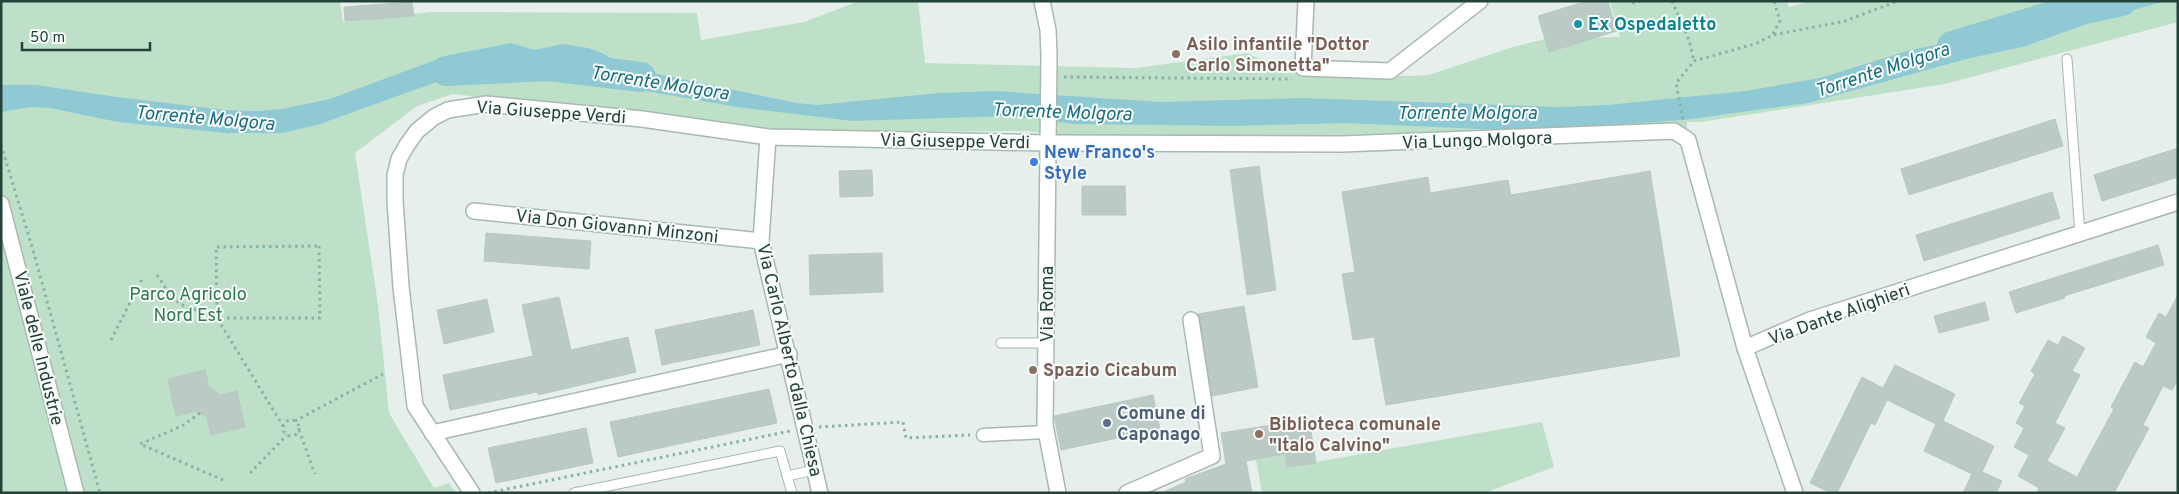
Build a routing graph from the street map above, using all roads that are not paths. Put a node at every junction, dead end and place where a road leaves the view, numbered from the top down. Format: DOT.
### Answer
graph roads {
  1 [pos="1042,1"];
  2 [pos="1306,1"];
  3 [pos="1480,1"];
  4 [pos="2067,60"];
  5 [pos="768,137"];
  6 [pos="1047,143"];
  7 [pos="2178,202"];
  8 [pos="1,204"];
  9 [pos="474,211"];
  10 [pos="2080,234"];
  11 [pos="761,241"];
  12 [pos="1191,320"];
  13 [pos="1001,343"];
  14 [pos="1047,343"];
  15 [pos="1745,348"];
  16 [pos="788,354"];
  17 [pos="1045,432"];
  18 [pos="432,433"];
  19 [pos="983,435"];
  20 [pos="814,470"];
  21 [pos="787,476"];
  22 [pos="76,493"];
  23 [pos="472,493"];
  24 [pos="574,493"];
  25 [pos="792,493"];
  26 [pos="820,493"];
  27 [pos="1058,493"];
  28 [pos="1127,493"];
  29 [pos="1795,493"];
  1 -- 6 [label="street, Via Roma"];
  2 -- 3 [label="street"];
  4 -- 10 [label="lane"];
  5 -- 6 [label="street, Via Giuseppe Verdi"];
  5 -- 11 [label="street, Via Carlo Alberto dalla Chiesa"];
  5 -- 18 [label="street, Via Giuseppe Verdi"];
  6 -- 14 [label="street, Via Roma"];
  6 -- 15 [label="street, Via Lungo Molgora"];
  7 -- 10 [label="street, Via Dante Alighieri"];
  8 -- 22 [label="street, Viale delle Industrie"];
  9 -- 11 [label="street, Via Don Giovanni Minzoni"];
  10 -- 15 [label="street, Via Dante Alighieri"];
  11 -- 16 [label="street, Via Carlo Alberto dalla Chiesa"];
  12 -- 28 [label="street"];
  13 -- 14 [label="lane"];
  14 -- 17 [label="street, Via Roma"];
  15 -- 29 [label="street, Via Dante Alighieri"];
  16 -- 18 [label="street"];
  16 -- 20 [label="street, Via Carlo Alberto dalla Chiesa"];
  17 -- 19 [label="street"];
  17 -- 27 [label="street, Via Roma"];
  18 -- 23 [label="street, Via Giuseppe Verdi"];
  20 -- 21 [label="lane"];
  20 -- 26 [label="street, Via Carlo Alberto dalla Chiesa"];
  21 -- 24 [label="lane"];
  21 -- 25 [label="lane"];
}
